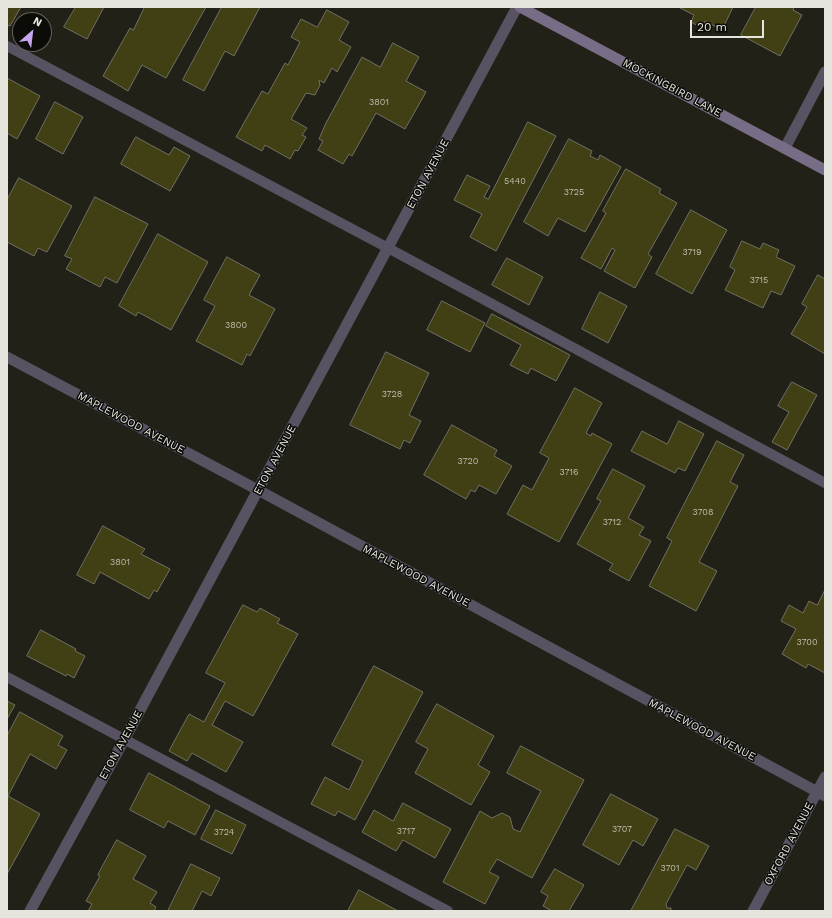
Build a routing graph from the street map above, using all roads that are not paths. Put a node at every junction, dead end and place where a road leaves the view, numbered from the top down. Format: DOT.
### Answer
graph roads {
  1 [pos="518,7"];
  2 [pos="7,46"];
  3 [pos="825,72"];
  4 [pos="785,148"];
  5 [pos="825,170"];
  6 [pos="388,248"];
  7 [pos="7,357"];
  8 [pos="825,484"];
  9 [pos="258,490"];
  10 [pos="7,677"];
  11 [pos="124,740"];
  12 [pos="825,777"];
  13 [pos="821,794"];
  14 [pos="30,911"];
  15 [pos="448,911"];
  16 [pos="754,911"];
  1 -- 4 [label="main road, MOCKINGBIRD LANE"];
  1 -- 6 [label="street, ETON AVENUE"];
  2 -- 6 [label="lane"];
  3 -- 4 [label="street"];
  4 -- 5 [label="main road, MOCKINGBIRD LANE"];
  6 -- 8 [label="lane"];
  6 -- 9 [label="street, ETON AVENUE"];
  7 -- 9 [label="street, MAPLEWOOD AVENUE"];
  9 -- 11 [label="street, ETON AVENUE"];
  9 -- 13 [label="street, MAPLEWOOD AVENUE"];
  10 -- 11 [label="lane"];
  11 -- 14 [label="street, ETON AVENUE"];
  11 -- 15 [label="lane"];
  12 -- 13 [label="street, OXFORD AVENUE"];
  13 -- 16 [label="street, OXFORD AVENUE"];
}
